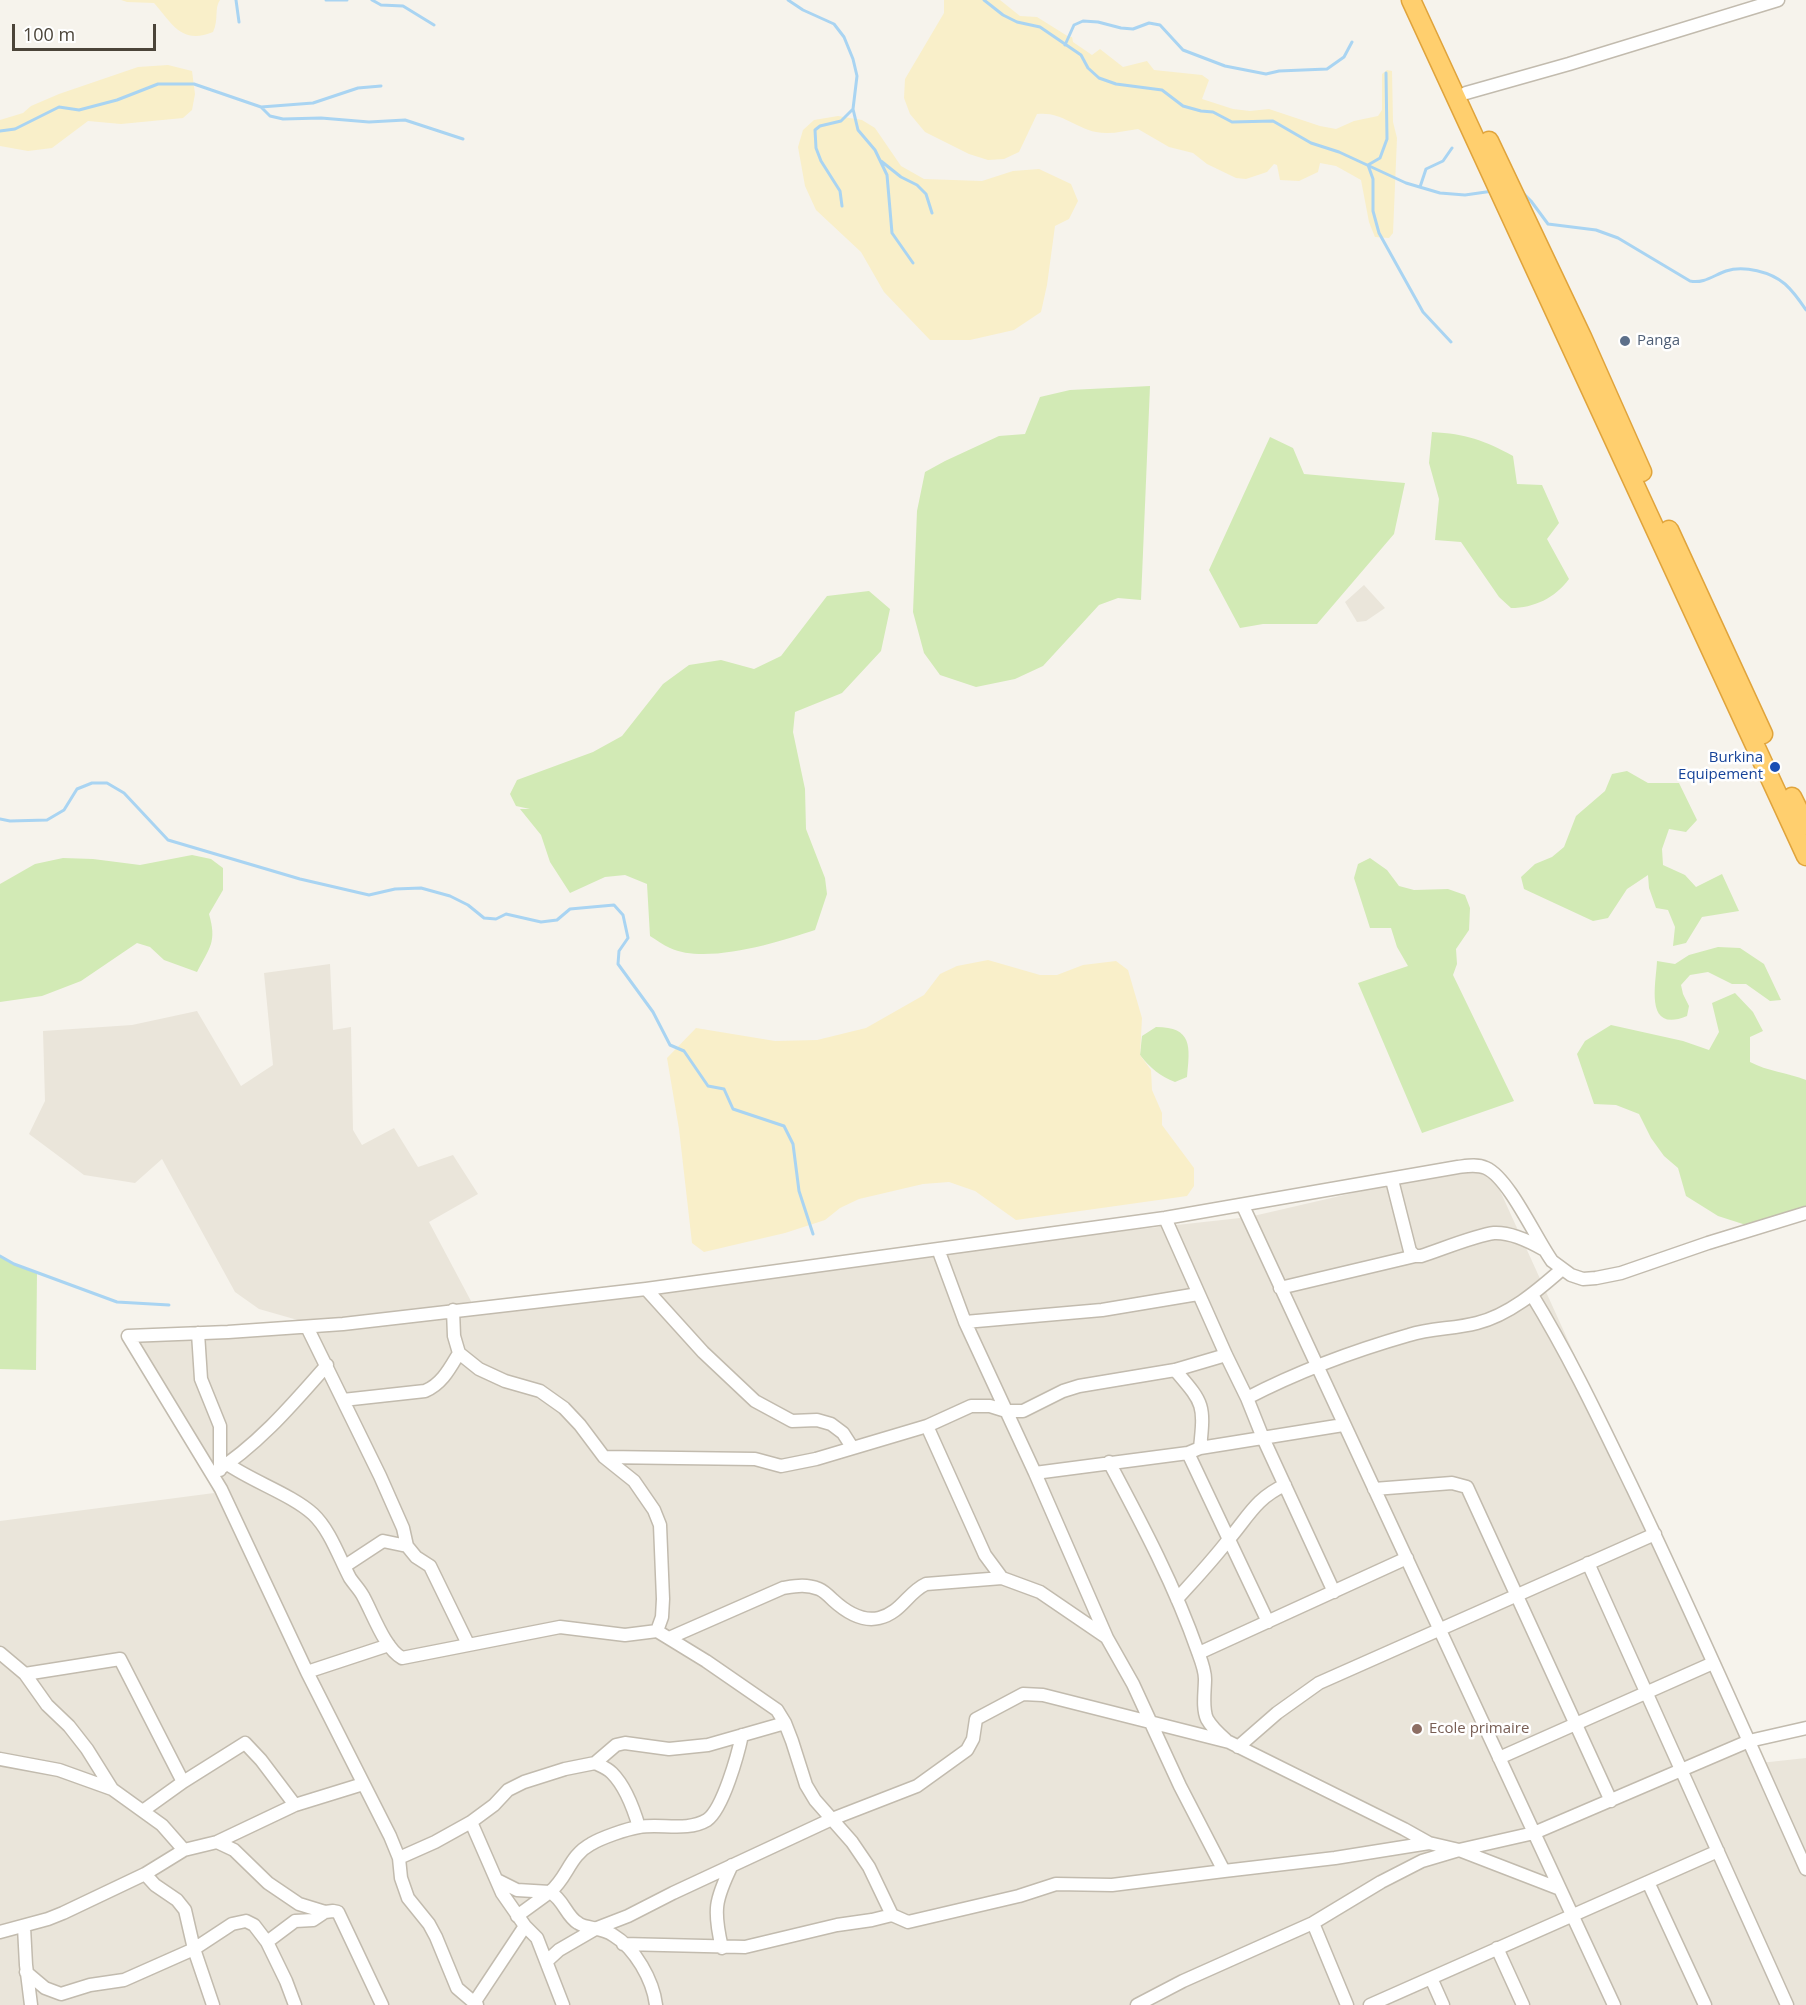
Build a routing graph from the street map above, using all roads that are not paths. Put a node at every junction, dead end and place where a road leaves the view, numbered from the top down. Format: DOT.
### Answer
graph roads {
  1 [pos="1411,0"];
  2 [pos="1425,0"];
  3 [pos="1778,0"];
  4 [pos="1466,93"];
  5 [pos="1806,825"];
  6 [pos="1804,848"];
  7 [pos="1392,1180"];
  8 [pos="1243,1206"];
  9 [pos="1806,1213"];
  10 [pos="1165,1218"];
  11 [pos="938,1249"];
  12 [pos="1544,1250"];
  13 [pos="1415,1256"];
  14 [pos="1561,1270"];
  15 [pos="1280,1288"];
  16 [pos="646,1289"];
  17 [pos="1198,1294"];
  18 [pos="1532,1295"];
  19 [pos="453,1311"];
  20 [pos="965,1322"];
  21 [pos="307,1327"];
  22 [pos="198,1333"];
  23 [pos="459,1353"];
  24 [pos="1226,1354"];
  25 [pos="327,1365"];
  26 [pos="1315,1365"];
  27 [pos="1174,1370"];
  28 [pos="1247,1398"];
  29 [pos="343,1400"];
  30 [pos="1006,1411"];
  31 [pos="1343,1425"];
  32 [pos="927,1426"];
  33 [pos="1263,1438"];
  34 [pos="852,1447"];
  35 [pos="1194,1450"];
  36 [pos="604,1457"];
  37 [pos="1109,1462"];
  38 [pos="220,1470"];
  39 [pos="1035,1473"];
  40 [pos="1285,1485"];
  41 [pos="1374,1489"];
  42 [pos="1654,1534"];
  43 [pos="1229,1540"];
  44 [pos="407,1546"];
  45 [pos="1407,1558"];
  46 [pos="1588,1563"];
  47 [pos="345,1566"];
  48 [pos="1002,1578"];
  49 [pos="1334,1592"];
  50 [pos="1516,1596"];
  51 [pos="1178,1599"];
  52 [pos="1268,1622"];
  53 [pos="1440,1630"];
  54 [pos="657,1631"];
  55 [pos="669,1638"];
  56 [pos="1107,1638"];
  57 [pos="468,1644"];
  58 [pos="389,1646"];
  59 [pos="0,1653"];
  60 [pos="1199,1653"];
  61 [pos="1713,1663"];
  62 [pos="307,1672"];
  63 [pos="24,1674"];
  64 [pos="1646,1692"];
  65 [pos="785,1723"];
  66 [pos="1151,1724"];
  67 [pos="1574,1724"];
  68 [pos="1806,1728"];
  69 [pos="742,1735"];
  70 [pos="1749,1741"];
  71 [pos="1233,1744"];
  72 [pos="1499,1758"];
  73 [pos="0,1760"];
  74 [pos="595,1763"];
  75 [pos="1682,1771"];
  76 [pos="183,1782"];
  77 [pos="363,1784"];
  78 [pos="112,1788"];
  79 [pos="1611,1802"];
  80 [pos="295,1805"];
  81 [pos="144,1810"];
  82 [pos="832,1820"];
  83 [pos="471,1822"];
  84 [pos="639,1827"];
  85 [pos="1534,1833"];
  86 [pos="217,1842"];
  87 [pos="1429,1843"];
  88 [pos="184,1850"];
  89 [pos="1459,1850"];
  90 [pos="1718,1851"];
  91 [pos="399,1858"];
  92 [pos="732,1865"];
  93 [pos="1806,1869"];
  94 [pos="1224,1870"];
  95 [pos="145,1874"];
  96 [pos="497,1880"];
  97 [pos="1648,1882"];
  98 [pos="1560,1889"];
  99 [pos="550,1892"];
  100 [pos="326,1912"];
  101 [pos="892,1915"];
  102 [pos="1572,1915"];
  103 [pos="517,1916"];
  104 [pos="1313,1923"];
  105 [pos="525,1926"];
  106 [pos="24,1927"];
  107 [pos="597,1928"];
  108 [pos="1,1931"];
  109 [pos="267,1942"];
  110 [pos="623,1944"];
  111 [pos="722,1948"];
  112 [pos="1497,1948"];
  113 [pos="194,1949"];
  114 [pos="547,1961"];
  115 [pos="26,1972"];
  116 [pos="1431,1978"];
  117 [pos="475,2004"];
  118 [pos="31,2005"];
  119 [pos="213,2005"];
  120 [pos="295,2005"];
  121 [pos="382,2005"];
  122 [pos="563,2005"];
  123 [pos="656,2005"];
  124 [pos="1137,2005"];
  125 [pos="1347,2005"];
  126 [pos="1370,2005"];
  127 [pos="1443,2005"];
  128 [pos="1523,2005"];
  129 [pos="1614,2005"];
  130 [pos="1705,2005"];
  131 [pos="1786,2005"];
  1 -- 6 [label="highway"];
  2 -- 4 [label="highway"];
  3 -- 4 [label="street"];
  4 -- 5 [label="highway"];
  7 -- 8 [label="street"];
  7 -- 12 [label="street"];
  7 -- 13 [label="street"];
  8 -- 10 [label="street"];
  8 -- 15 [label="street"];
  9 -- 14 [label="street"];
  10 -- 11 [label="street"];
  10 -- 17 [label="street"];
  11 -- 16 [label="street"];
  11 -- 20 [label="street"];
  12 -- 13 [label="street"];
  12 -- 14 [label="street"];
  13 -- 15 [label="street"];
  14 -- 18 [label="street"];
  15 -- 26 [label="street"];
  16 -- 19 [label="street"];
  16 -- 34 [label="street"];
  17 -- 20 [label="street"];
  17 -- 24 [label="street"];
  18 -- 26 [label="street"];
  18 -- 42 [label="street"];
  19 -- 21 [label="street"];
  19 -- 23 [label="street"];
  20 -- 30 [label="street"];
  21 -- 22 [label="street"];
  21 -- 25 [label="street"];
  22 -- 38 [label="street"];
  22 -- 38 [label="street"];
  23 -- 29 [label="street"];
  23 -- 36 [label="street"];
  24 -- 27 [label="street"];
  24 -- 28 [label="street"];
  25 -- 29 [label="street"];
  25 -- 38 [label="street"];
  26 -- 28 [label="street"];
  26 -- 31 [label="street"];
  27 -- 30 [label="street"];
  27 -- 35 [label="street"];
  28 -- 33 [label="street"];
  29 -- 44 [label="street"];
  30 -- 32 [label="street"];
  30 -- 39 [label="street"];
  31 -- 33 [label="street"];
  31 -- 41 [label="street"];
  32 -- 34 [label="street"];
  32 -- 48 [label="street"];
  33 -- 35 [label="street"];
  33 -- 40 [label="street"];
  34 -- 36 [label="street"];
  35 -- 37 [label="street"];
  35 -- 43 [label="street"];
  36 -- 54 [label="street"];
  37 -- 39 [label="street"];
  37 -- 51 [label="street"];
  38 -- 47 [label="street"];
  38 -- 62 [label="street"];
  39 -- 56 [label="street"];
  40 -- 43 [label="street"];
  40 -- 49 [label="street"];
  41 -- 45 [label="street"];
  41 -- 50 [label="street"];
  42 -- 46 [label="street"];
  42 -- 61 [label="street"];
  43 -- 51 [label="street"];
  43 -- 52 [label="street"];
  44 -- 47 [label="street"];
  44 -- 57 [label="street"];
  45 -- 49 [label="street"];
  45 -- 53 [label="street"];
  46 -- 50 [label="street"];
  46 -- 64 [label="street"];
  47 -- 58 [label="street"];
  48 -- 55 [label="street"];
  48 -- 56 [label="street"];
  49 -- 52 [label="street"];
  50 -- 53 [label="street"];
  50 -- 67 [label="street"];
  51 -- 60 [label="street"];
  52 -- 60 [label="street"];
  53 -- 71 [label="street"];
  53 -- 72 [label="street"];
  54 -- 55 [label="street"];
  54 -- 57 [label="street"];
  55 -- 65 [label="street"];
  56 -- 66 [label="street"];
  57 -- 58 [label="street"];
  58 -- 62 [label="street"];
  59 -- 63 [label="street"];
  60 -- 71 [label="street"];
  61 -- 64 [label="street"];
  61 -- 70 [label="street"];
  62 -- 77 [label="street"];
  63 -- 76 [label="street"];
  63 -- 78 [label="street"];
  64 -- 67 [label="street"];
  64 -- 75 [label="street"];
  65 -- 69 [label="street"];
  65 -- 82 [label="street"];
  66 -- 71 [label="street"];
  66 -- 82 [label="street"];
  66 -- 94 [label="street"];
  67 -- 72 [label="street"];
  67 -- 79 [label="street"];
  68 -- 70 [label="street"];
  69 -- 74 [label="street"];
  69 -- 84 [label="street"];
  70 -- 75 [label="street"];
  70 -- 93 [label="street"];
  71 -- 87 [label="street"];
  72 -- 85 [label="street"];
  73 -- 78 [label="street"];
  74 -- 83 [label="street"];
  74 -- 84 [label="street"];
  75 -- 79 [label="street"];
  75 -- 90 [label="street"];
  76 -- 80 [label="street"];
  76 -- 81 [label="street"];
  77 -- 80 [label="street"];
  77 -- 91 [label="street"];
  78 -- 81 [label="street"];
  79 -- 85 [label="street"];
  80 -- 86 [label="street"];
  81 -- 88 [label="street"];
  82 -- 92 [label="street"];
  82 -- 101 [label="street"];
  83 -- 91 [label="street"];
  83 -- 96 [label="street"];
  84 -- 99 [label="street"];
  85 -- 89 [label="street"];
  85 -- 98 [label="street"];
  86 -- 88 [label="street"];
  86 -- 100 [label="street"];
  87 -- 89 [label="street"];
  87 -- 94 [label="street"];
  88 -- 95 [label="street"];
  89 -- 98 [label="street"];
  89 -- 104 [label="street"];
  90 -- 97 [label="street"];
  90 -- 131 [label="street"];
  91 -- 117 [label="street"];
  92 -- 107 [label="street"];
  92 -- 111 [label="street"];
  94 -- 101 [label="street"];
  95 -- 106 [label="street"];
  95 -- 113 [label="street"];
  96 -- 99 [label="street"];
  96 -- 103 [label="street"];
  97 -- 102 [label="street"];
  97 -- 130 [label="street"];
  98 -- 102 [label="street"];
  99 -- 103 [label="street"];
  99 -- 107 [label="street"];
  100 -- 109 [label="street"];
  100 -- 121 [label="street"];
  101 -- 111 [label="street"];
  102 -- 112 [label="street"];
  102 -- 129 [label="street"];
  103 -- 105 [label="street"];
  104 -- 124 [label="street"];
  104 -- 125 [label="street"];
  105 -- 114 [label="street"];
  105 -- 117 [label="street"];
  106 -- 108 [label="street"];
  106 -- 115 [label="street"];
  107 -- 110 [label="street"];
  107 -- 114 [label="street"];
  109 -- 113 [label="street"];
  109 -- 120 [label="street"];
  110 -- 111 [label="street"];
  110 -- 123 [label="street"];
  112 -- 116 [label="street"];
  112 -- 128 [label="street"];
  113 -- 115 [label="street"];
  113 -- 119 [label="street"];
  114 -- 122 [label="street"];
  115 -- 118 [label="street"];
  116 -- 126 [label="street"];
  116 -- 127 [label="street"];
}
